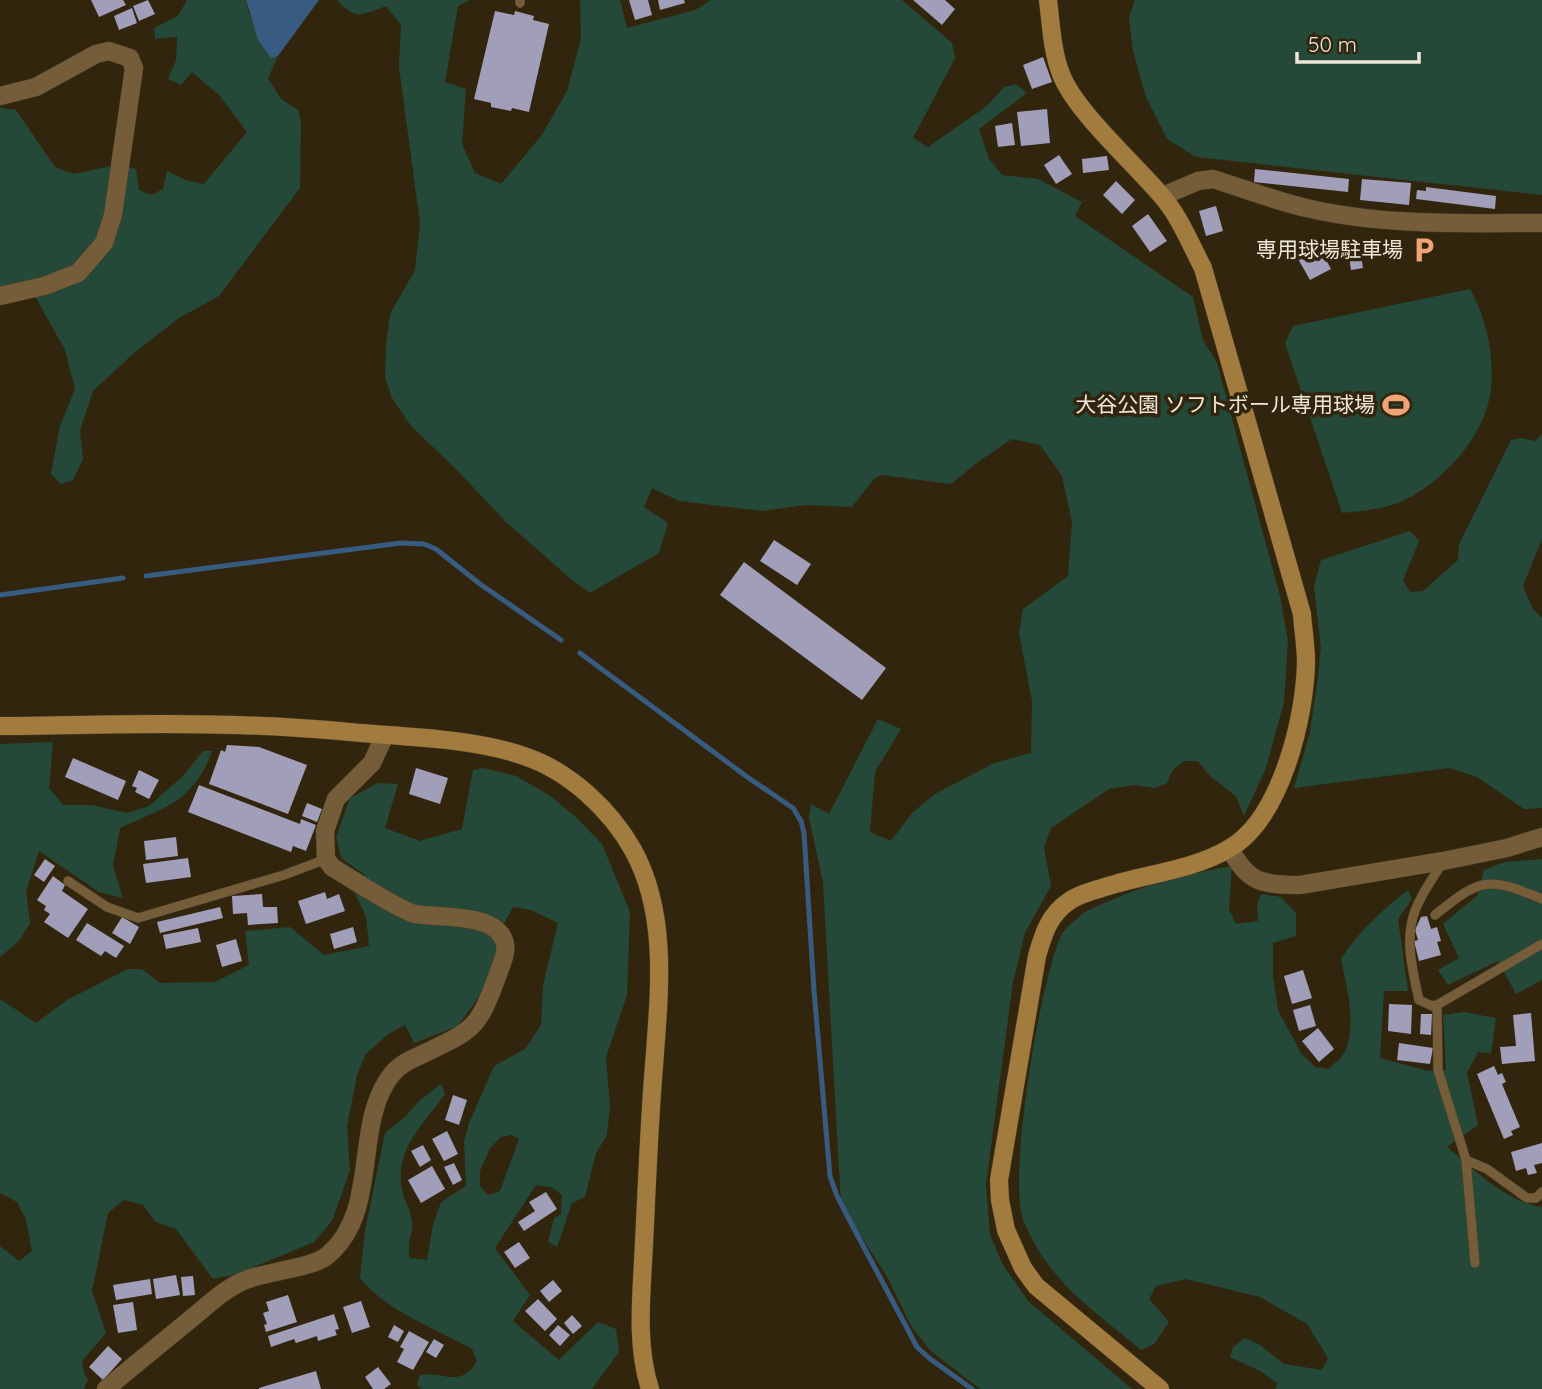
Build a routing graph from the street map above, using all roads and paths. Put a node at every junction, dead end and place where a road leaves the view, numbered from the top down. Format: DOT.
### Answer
graph roads {
  1 [pos="1048,0"];
  2 [pos="0,96"];
  3 [pos="1163,196"];
  4 [pos="1542,223"];
  5 [pos="0,296"];
  6 [pos="0,726"];
  7 [pos="386,735"];
  8 [pos="1542,837"];
  9 [pos="1230,848"];
  10 [pos="326,859"];
  11 [pos="1443,861"];
  12 [pos="68,881"];
  13 [pos="1542,899"];
  14 [pos="1435,915"];
  15 [pos="1542,944"];
  16 [pos="1437,1005"];
  17 [pos="1466,1160"];
  18 [pos="1542,1192"];
  19 [pos="1475,1263"];
  20 [pos="106,1389"];
  21 [pos="650,1389"];
  22 [pos="1160,1389"];
  1 -- 3 [label="street"];
  2 -- 5 [label="street"];
  3 -- 4 [label="street"];
  3 -- 9 [label="street"];
  6 -- 7 [label="street"];
  7 -- 10 [label="street"];
  7 -- 21 [label="street"];
  8 -- 11 [label="street"];
  9 -- 11 [label="street"];
  9 -- 22 [label="street"];
  10 -- 12 [label="lane"];
  10 -- 20 [label="street"];
  11 -- 16 [label="lane"];
  13 -- 14 [label="lane"];
  15 -- 16 [label="lane"];
  16 -- 17 [label="lane"];
  17 -- 18 [label="lane"];
  17 -- 19 [label="lane"];
}
